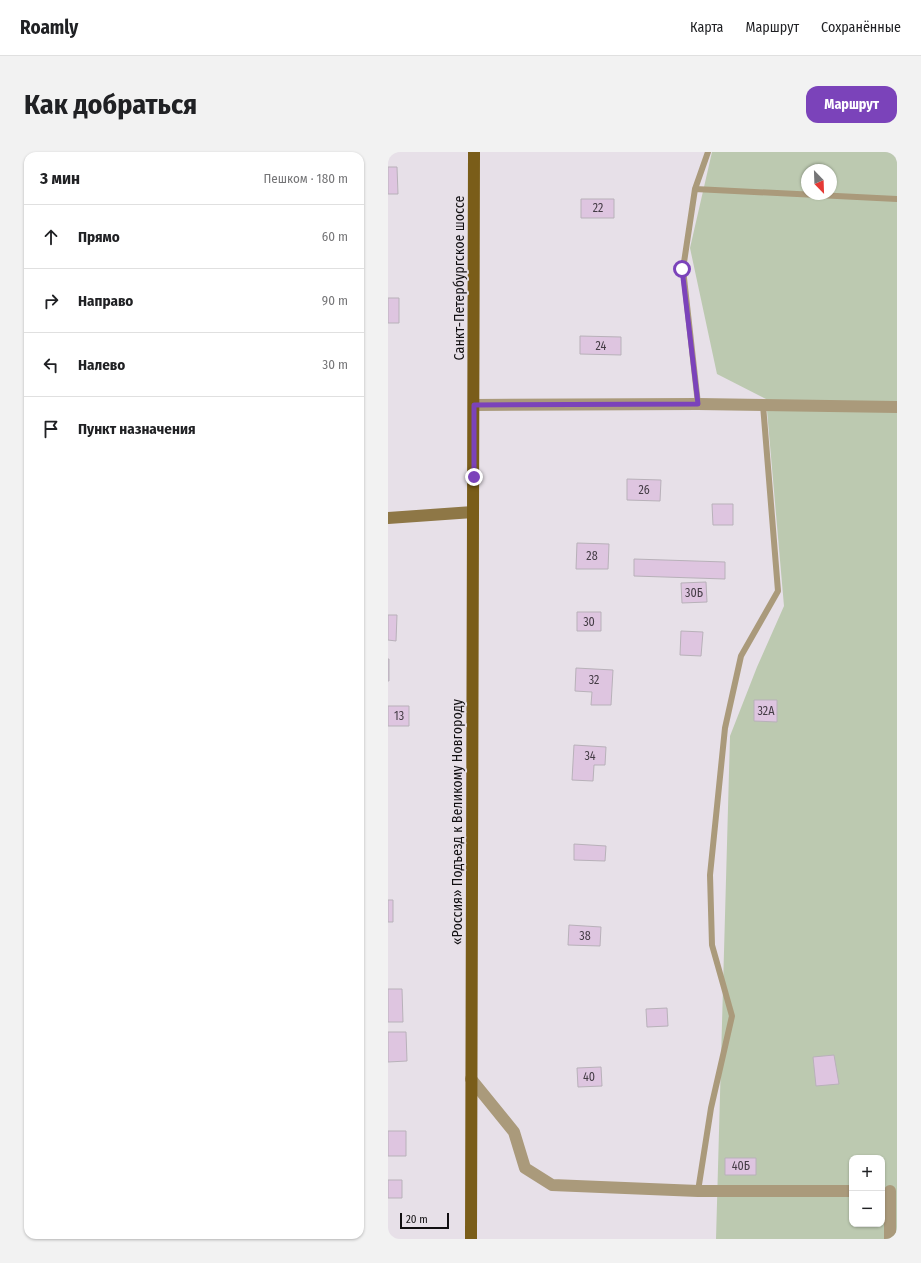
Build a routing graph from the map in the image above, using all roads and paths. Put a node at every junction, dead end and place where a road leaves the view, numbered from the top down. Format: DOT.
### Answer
graph roads {
  1 [pos="474,152"];
  2 [pos="708,152"];
  3 [pos="695,189"];
  4 [pos="897,199"];
  5 [pos="698,404"];
  6 [pos="474,405"];
  7 [pos="763,405"];
  8 [pos="897,407"];
  9 [pos="473,512"];
  10 [pos="388,518"];
  11 [pos="471,1079"];
  12 [pos="698,1191"];
  13 [pos="849,1191"];
  14 [pos="890,1191"];
  15 [pos="471,1239"];
  16 [pos="890,1239"];
  1 -- 6 [label="main road, Санкт-Петербургское шоссе"];
  2 -- 3 [label="lane"];
  3 -- 4 [label="lane"];
  3 -- 5 [label="lane"];
  5 -- 6 [label="street"];
  5 -- 7 [label="street"];
  6 -- 9 [label="main road, «Россия» Подъезд к Великому Новгороду"];
  7 -- 8 [label="street"];
  7 -- 12 [label="lane"];
  9 -- 10 [label="street"];
  9 -- 11 [label="main road, «Россия» Подъезд к Великому Новгороду"];
  11 -- 12 [label="street"];
  11 -- 15 [label="main road, «Россия» Подъезд к Великому Новгороду"];
  12 -- 13 [label="street"];
  14 -- 16 [label="street"];
}
